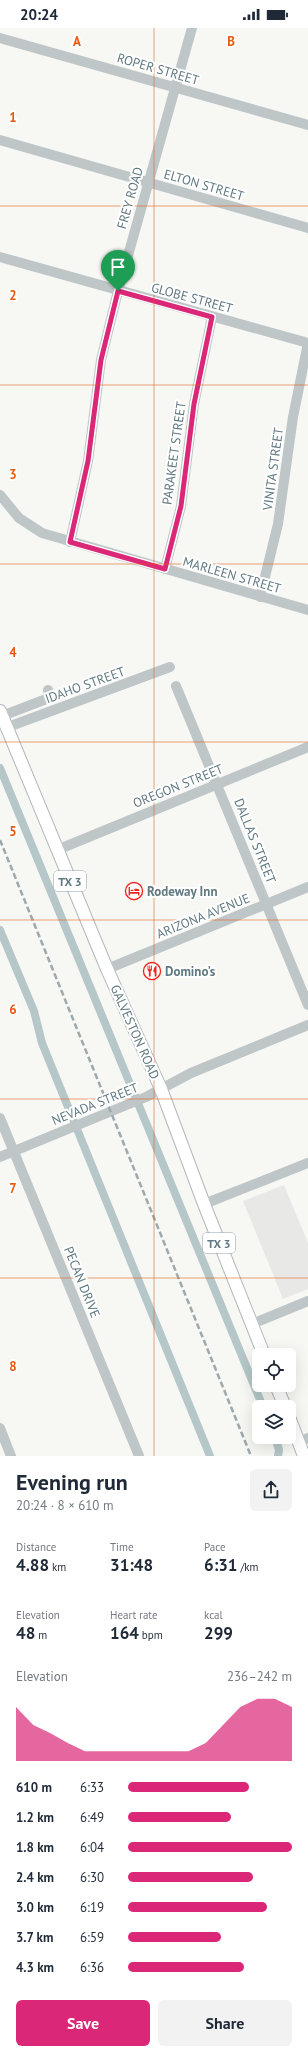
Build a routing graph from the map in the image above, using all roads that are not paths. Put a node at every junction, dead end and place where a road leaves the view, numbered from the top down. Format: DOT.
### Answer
graph roads {
  1 [pos="192,28"];
  2 [pos="0,38"];
  3 [pos="175,88"];
  4 [pos="308,125"];
  5 [pos="0,140"];
  6 [pos="148,182"];
  7 [pos="308,228"];
  8 [pos="0,257"];
  9 [pos="118,291"];
  10 [pos="212,317"];
  11 [pos="308,343"];
  12 [pos="0,495"];
  13 [pos="70,542"];
  14 [pos="165,569"];
  15 [pos="260,597"];
  16 [pos="308,610"];
  17 [pos="170,667"];
  18 [pos="176,686"];
  19 [pos="48,690"];
  20 [pos="1,713"];
  21 [pos="8,727"];
  22 [pos="308,747"];
  23 [pos="217,784"];
  24 [pos="58,850"];
  25 [pos="308,887"];
  26 [pos="267,904"];
  27 [pos="107,969"];
  28 [pos="308,1005"];
  29 [pos="308,1025"];
  30 [pos="161,1090"];
  31 [pos="0,1118"];
  32 [pos="14,1151"];
  33 [pos="0,1157"];
  34 [pos="308,1163"];
  35 [pos="204,1204"];
  36 [pos="308,1301"];
  37 [pos="252,1324"];
  38 [pos="261,1348"];
  39 [pos="0,1428"];
  40 [pos="296,1428"];
  41 [pos="304,1440"];
  42 [pos="11,1456"];
  43 [pos="140,1456"];
  44 [pos="304,1456"];
  1 -- 3 [label="street, FREY ROAD"];
  2 -- 3 [label="street, ROPER STREET"];
  3 -- 4 [label="street, ROPER STREET"];
  3 -- 6 [label="street, FREY ROAD"];
  5 -- 6 [label="street, ELTON STREET"];
  6 -- 7 [label="street, ELTON STREET"];
  6 -- 9 [label="street, FREY ROAD"];
  8 -- 9 [label="street, GLOBE STREET"];
  9 -- 10 [label="street, GLOBE STREET"];
  9 -- 13 [label="street, FREY ROAD"];
  10 -- 11 [label="street, GLOBE STREET"];
  10 -- 14 [label="street, PARAKEET STREET"];
  11 -- 15 [label="street, VINITA STREET"];
  12 -- 13 [label="street, MARLEEN STREET"];
  13 -- 14 [label="street, MARLEEN STREET"];
  14 -- 15 [label="street, MARLEEN STREET"];
  15 -- 16 [label="street, MARLEEN STREET"];
  17 -- 21 [label="street, IDAHO STREET"];
  18 -- 23 [label="street, DALLAS STREET"];
  19 -- 20 [label="street"];
  20 -- 21 [label="main road, GALVESTON ROAD / TX 3"];
  21 -- 24 [label="main road, GALVESTON ROAD / TX 3"];
  22 -- 23 [label="street, OREGON STREET"];
  23 -- 24 [label="street, OREGON STREET"];
  23 -- 26 [label="street, DALLAS STREET"];
  24 -- 27 [label="main road, GALVESTON ROAD / TX 3"];
  25 -- 26 [label="street, ARIZONA AVENUE"];
  26 -- 27 [label="street, ARIZONA AVENUE"];
  26 -- 28 [label="street, DALLAS STREET"];
  27 -- 30 [label="main road, GALVESTON ROAD / TX 3"];
  29 -- 30 [label="street, NEVADA STREET"];
  30 -- 32 [label="street, NEVADA STREET"];
  30 -- 35 [label="main road, GALVESTON ROAD / TX 3"];
  31 -- 32 [label="street, PECAN DRIVE"];
  32 -- 33 [label="street, NEVADA STREET"];
  32 -- 43 [label="street, PECAN DRIVE"];
  34 -- 35 [label="street"];
  35 -- 37 [label="main road, GALVESTON ROAD / TX 3"];
  36 -- 37 [label="street"];
  37 -- 38 [label="main road, GALVESTON ROAD / TX 3"];
  39 -- 42 [label="street"];
  40 -- 41 [label="main road"];
  41 -- 44 [label="main road"];
}
